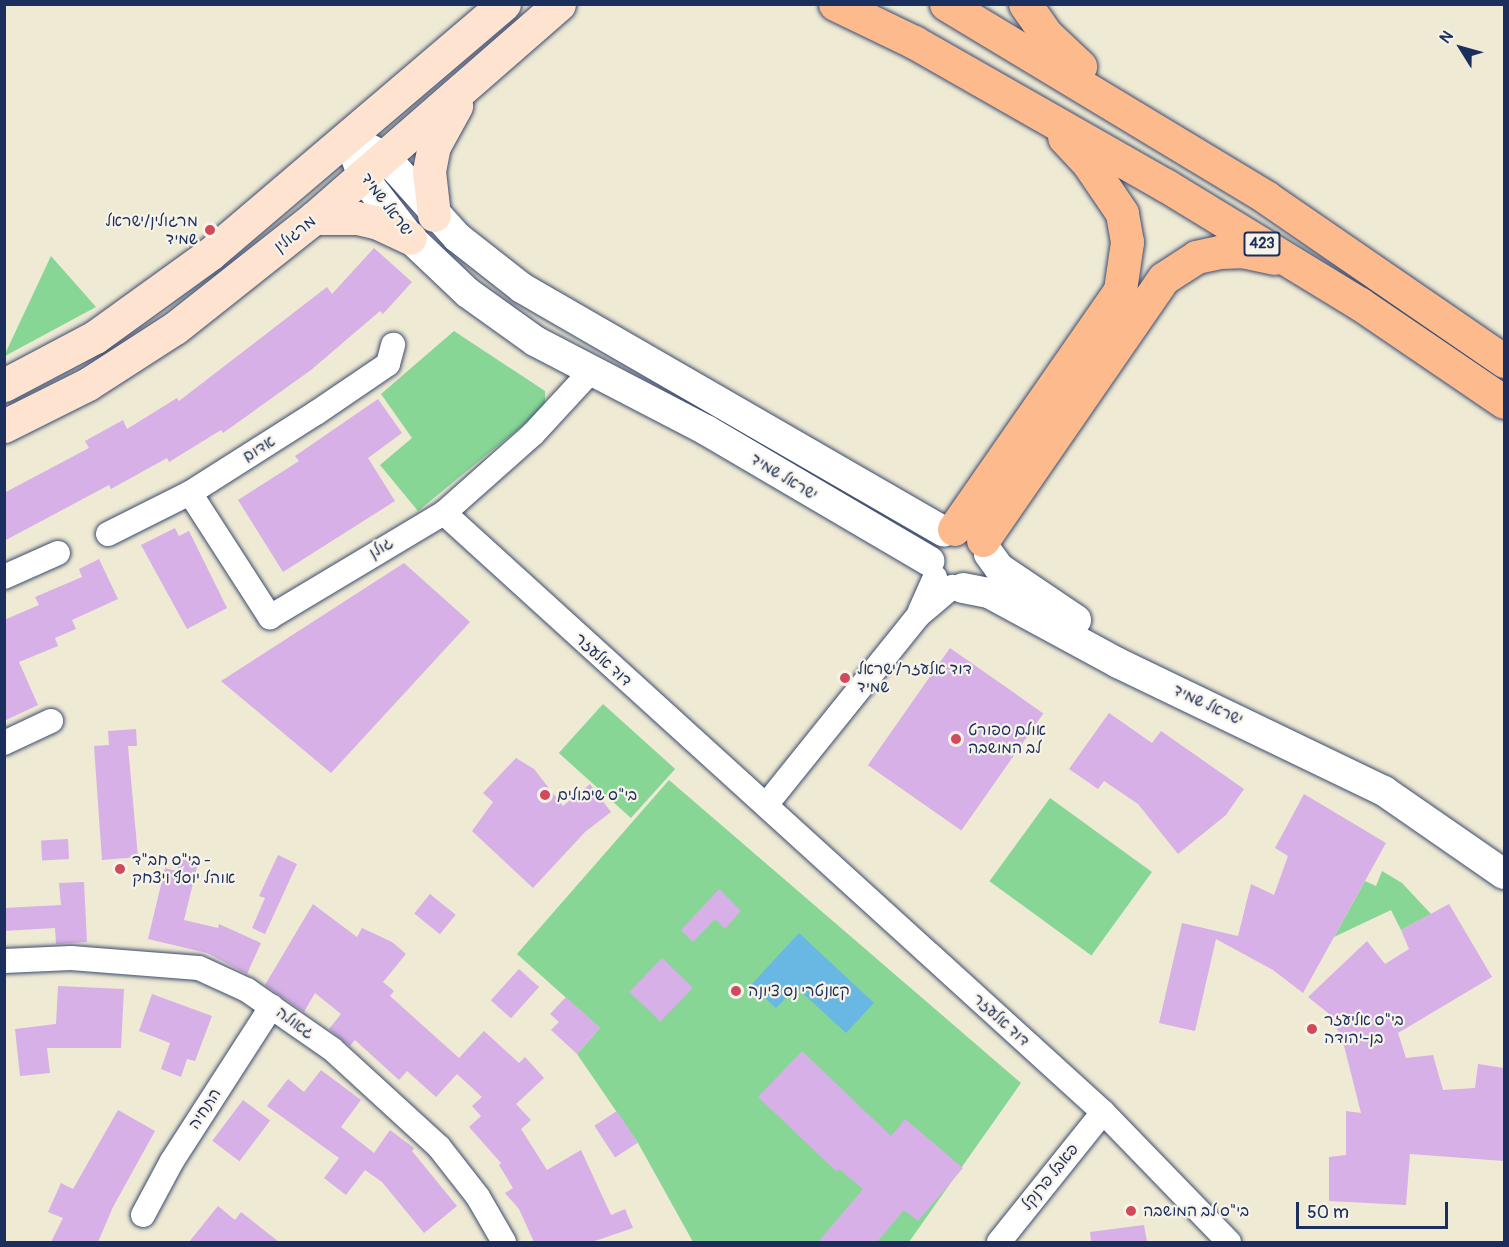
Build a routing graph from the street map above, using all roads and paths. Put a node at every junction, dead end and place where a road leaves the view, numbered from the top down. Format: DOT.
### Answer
graph roads {
  1 [pos="504,4"];
  2 [pos="558,4"];
  3 [pos="835,4"];
  4 [pos="946,4"];
  5 [pos="1025,4"];
  6 [pos="465,89"];
  7 [pos="1012,97"];
  8 [pos="1145,122"];
  9 [pos="349,138"];
  10 [pos="374,167"];
  11 [pos="434,215"];
  12 [pos="314,218"];
  13 [pos="410,238"];
  14 [pos="1296,264"];
  15 [pos="393,345"];
  16 [pos="1504,361"];
  17 [pos="592,370"];
  18 [pos="4,385"];
  19 [pos="1504,402"];
  20 [pos="4,426"];
  21 [pos="190,493"];
  22 [pos="444,513"];
  23 [pos="108,534"];
  24 [pos="967,539"];
  25 [pos="58,553"];
  26 [pos="4,577"];
  27 [pos="945,578"];
  28 [pos="51,721"];
  29 [pos="1260,729"];
  30 [pos="4,743"];
  31 [pos="766,805"];
  32 [pos="1504,874"];
  33 [pos="4,961"];
  34 [pos="272,1006"];
  35 [pos="1103,1112"];
  36 [pos="143,1215"];
  37 [pos="504,1242"];
  38 [pos="999,1242"];
  39 [pos="1229,1242"];
  1 -- 9 [label="main road"];
  2 -- 6 [label="main road, מרגולין"];
  3 -- 7 [label="main road, 423"];
  4 -- 8 [label="main road, 423"];
  5 -- 8 [label="main road"];
  6 -- 10 [label="main road, מרגולין"];
  6 -- 11 [label="main road"];
  7 -- 14 [label="main road, 423"];
  7 -- 24 [label="main road"];
  8 -- 16 [label="main road, 423"];
  9 -- 10 [label="street, ישראל שמיד"];
  9 -- 18 [label="main road"];
  10 -- 11 [label="street, ישראל שמיד"];
  10 -- 12 [label="main road, מרגולין"];
  10 -- 13 [label="street, ישראל שמיד"];
  11 -- 24 [label="street, ישראל שמיד"];
  12 -- 13 [label="main road"];
  12 -- 20 [label="main road, מרגולין"];
  13 -- 17 [label="street, ישראל שמיד"];
  14 -- 19 [label="main road, 423"];
  14 -- 24 [label="main road"];
  15 -- 21 [label="street, אדום"];
  17 -- 22 [label="street, גולן"];
  17 -- 27 [label="street, ישראל שמיד"];
  21 -- 22 [label="street, גולן"];
  21 -- 23 [label="street, אדום"];
  22 -- 31 [label="street, דוד אלעזר"];
  24 -- 27 [label="street"];
  24 -- 27 [label="street"];
  24 -- 29 [label="street, ישראל שמיד"];
  25 -- 26 [label="street"];
  27 -- 29 [label="street, ישראל שמיד"];
  27 -- 31 [label="street"];
  28 -- 30 [label="street"];
  29 -- 32 [label="street, ישראל שמיד"];
  31 -- 35 [label="street, דוד אלעזר"];
  33 -- 34 [label="street, גאולה"];
  34 -- 36 [label="street, התחיה"];
  34 -- 37 [label="street, גאולה"];
  35 -- 38 [label="street, פאבל פרנקל"];
  35 -- 39 [label="street, דוד אלעזר"];
}
